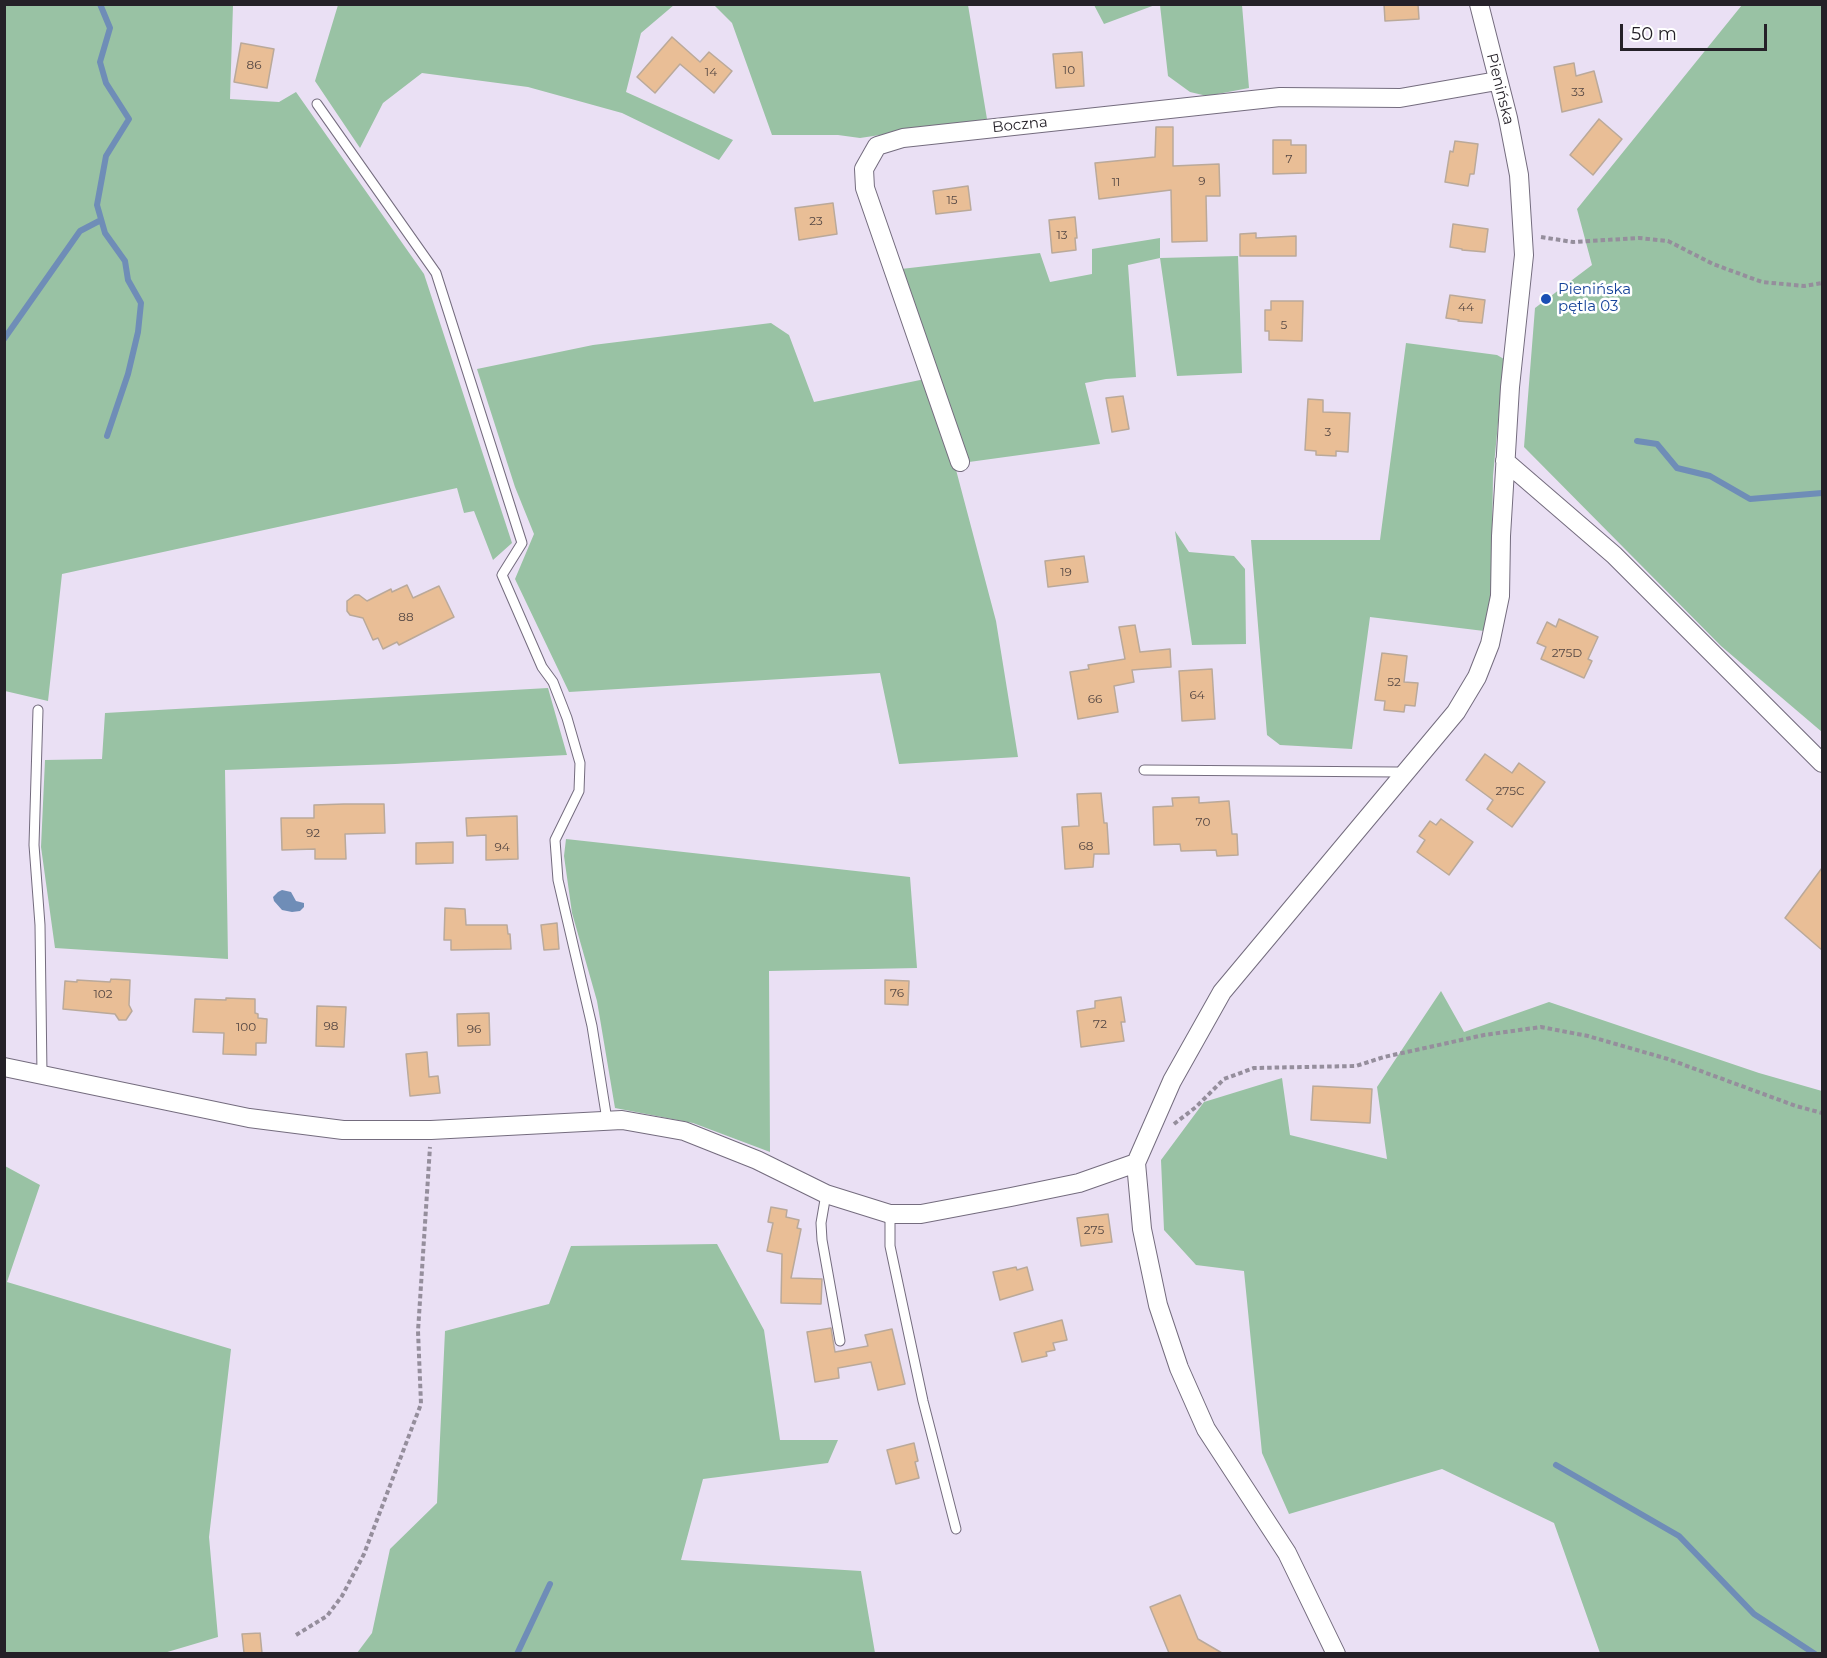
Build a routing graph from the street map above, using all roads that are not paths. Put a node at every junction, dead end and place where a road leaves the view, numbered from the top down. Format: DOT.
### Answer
graph roads {
  1 [pos="1479,4"];
  2 [pos="1497,81"];
  3 [pos="317,104"];
  4 [pos="1505,461"];
  5 [pos="960,462"];
  6 [pos="38,710"];
  7 [pos="1822,763"];
  8 [pos="1144,771"];
  9 [pos="1404,776"];
  10 [pos="4,1067"];
  11 [pos="42,1074"];
  12 [pos="607,1120"];
  13 [pos="1136,1163"];
  14 [pos="826,1194"];
  15 [pos="890,1214"];
  16 [pos="840,1341"];
  17 [pos="956,1529"];
  18 [pos="1336,1653"];
  1 -- 2 [label="street, Pienińska"];
  2 -- 4 [label="street, Pienińska"];
  2 -- 5 [label="street, Boczna"];
  3 -- 12 [label="lane"];
  4 -- 7 [label="street"];
  4 -- 9 [label="street, Pienińska"];
  6 -- 11 [label="lane"];
  8 -- 9 [label="lane"];
  9 -- 13 [label="street, Pienińska"];
  10 -- 11 [label="street"];
  11 -- 12 [label="street"];
  12 -- 14 [label="street"];
  13 -- 15 [label="street"];
  13 -- 18 [label="street"];
  14 -- 15 [label="street"];
  14 -- 16 [label="lane"];
  15 -- 17 [label="lane"];
}
